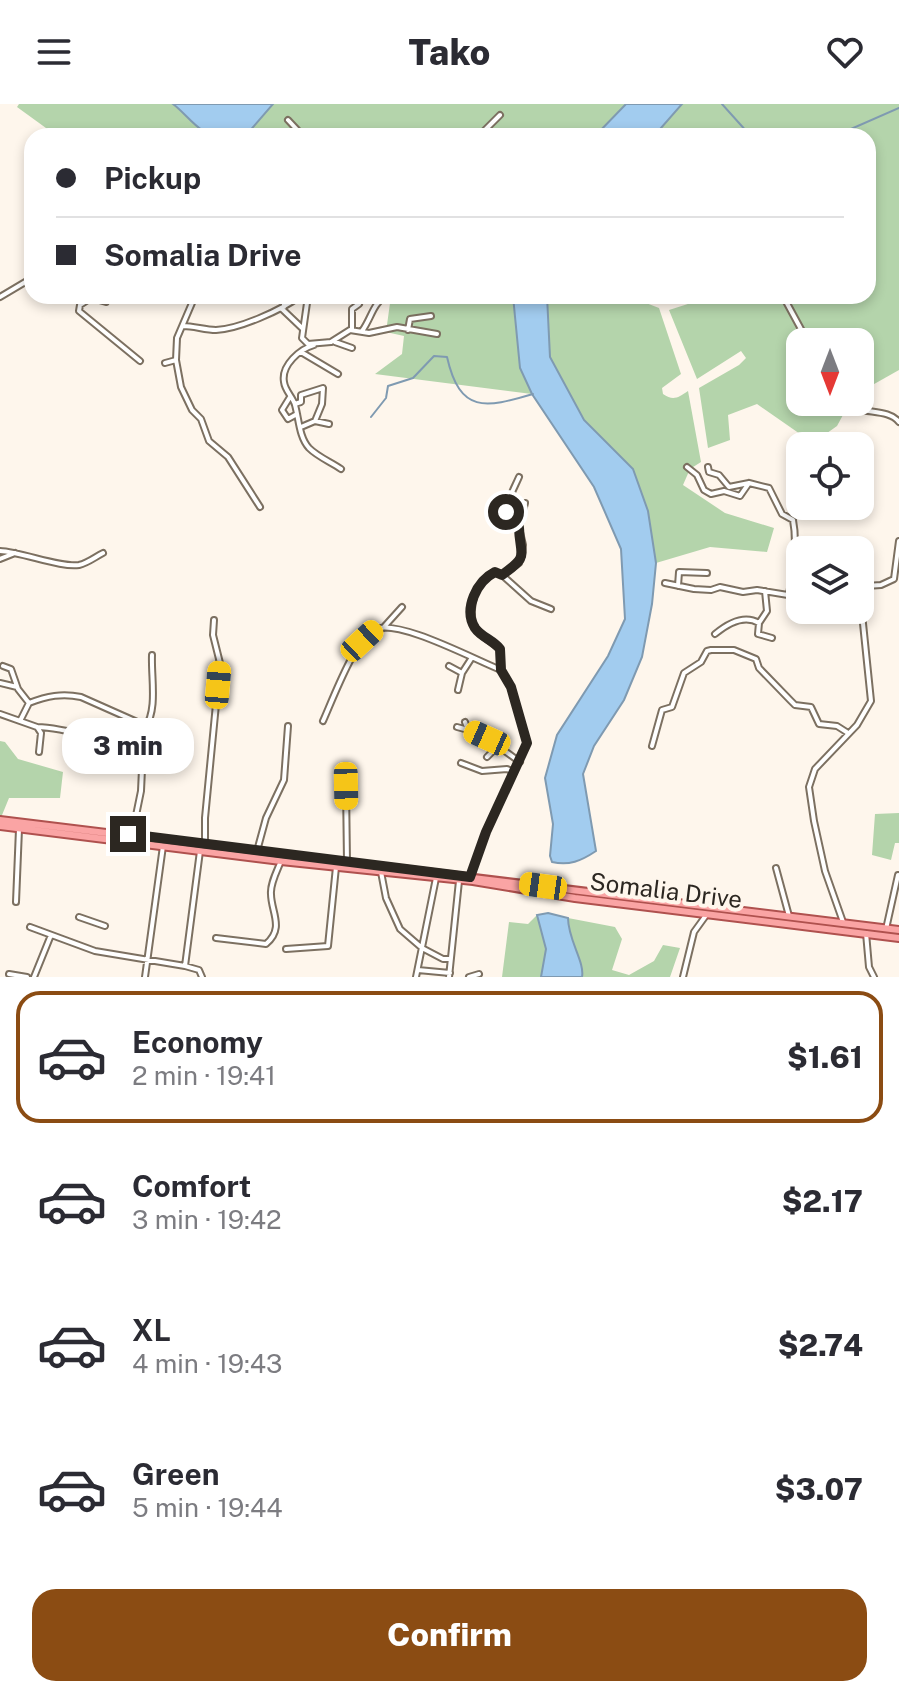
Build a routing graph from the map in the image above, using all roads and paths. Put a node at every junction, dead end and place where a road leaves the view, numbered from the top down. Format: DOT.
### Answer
graph roads {
  1 [pos="500,115"];
  2 [pos="288,120"];
  3 [pos="296,128"];
  4 [pos="487,128"];
  5 [pos="24,283"];
  6 [pos="0,297"];
  7 [pos="82,304"];
  8 [pos="192,304"];
  9 [pos="283,304"];
  10 [pos="289,304"];
  11 [pos="306,304"];
  12 [pos="359,304"];
  13 [pos="376,304"];
  14 [pos="787,304"];
  15 [pos="283,308"];
  16 [pos="431,316"];
  17 [pos="183,326"];
  18 [pos="302,328"];
  19 [pos="800,328"];
  20 [pos="352,330"];
  21 [pos="408,330"];
  22 [pos="362,331"];
  23 [pos="369,333"];
  24 [pos="437,334"];
  25 [pos="302,338"];
  26 [pos="375,338"];
  27 [pos="334,341"];
  28 [pos="318,345"];
  29 [pos="352,348"];
  30 [pos="302,351"];
  31 [pos="176,360"];
  32 [pos="140,361"];
  33 [pos="165,363"];
  34 [pos="338,374"];
  35 [pos="291,396"];
  36 [pos="295,404"];
  37 [pos="874,412"];
  38 [pos="297,414"];
  39 [pos="315,421"];
  40 [pos="899,422"];
  41 [pos="329,424"];
  42 [pos="300,428"];
  43 [pos="687,467"];
  44 [pos="708,467"];
  45 [pos="341,469"];
  46 [pos="519,477"];
  47 [pos="749,483"];
  48 [pos="525,503"];
  49 [pos="260,507"];
  50 [pos="519,528"];
  51 [pos="795,536"];
  52 [pos="899,541"];
  53 [pos="0,551"];
  54 [pos="17,552"];
  55 [pos="103,553"];
  56 [pos="0,559"];
  57 [pos="707,573"];
  58 [pos="502,575"];
  59 [pos="665,583"];
  60 [pos="874,584"];
  61 [pos="678,586"];
  62 [pos="765,591"];
  63 [pos="786,595"];
  64 [pos="402,607"];
  65 [pos="551,609"];
  66 [pos="214,620"];
  67 [pos="759,623"];
  68 [pos="862,624"];
  69 [pos="383,628"];
  70 [pos="715,634"];
  71 [pos="772,638"];
  72 [pos="152,655"];
  73 [pos="471,659"];
  74 [pos="3,666"];
  75 [pos="449,666"];
  76 [pos="501,670"];
  77 [pos="462,673"];
  78 [pos="0,683"];
  79 [pos="17,687"];
  80 [pos="458,690"];
  81 [pos="29,703"];
  82 [pos="0,714"];
  83 [pos="20,721"];
  84 [pos="323,721"];
  85 [pos="465,722"];
  86 [pos="288,726"];
  87 [pos="37,727"];
  88 [pos="457,727"];
  89 [pos="145,728"];
  90 [pos="468,730"];
  91 [pos="849,734"];
  92 [pos="144,746"];
  93 [pos="652,746"];
  94 [pos="497,747"];
  95 [pos="39,752"];
  96 [pos="144,754"];
  97 [pos="487,757"];
  98 [pos="180,759"];
  99 [pos="520,762"];
  100 [pos="461,763"];
  101 [pos="514,772"];
  102 [pos="346,786"];
  103 [pos="0,820"];
  104 [pos="0,826"];
  105 [pos="19,829"];
  106 [pos="132,835"];
  107 [pos="163,846"];
  108 [pos="203,849"];
  109 [pos="257,851"];
  110 [pos="281,861"];
  111 [pos="347,862"];
  112 [pos="336,867"];
  113 [pos="776,868"];
  114 [pos="381,872"];
  115 [pos="898,875"];
  116 [pos="470,877"];
  117 [pos="436,878"];
  118 [pos="459,881"];
  119 [pos="16,902"];
  120 [pos="707,914"];
  121 [pos="79,917"];
  122 [pos="789,917"];
  123 [pos="844,924"];
  124 [pos="105,926"];
  125 [pos="30,927"];
  126 [pos="886,929"];
  127 [pos="899,930"];
  128 [pos="866,933"];
  129 [pos="51,935"];
  130 [pos="216,938"];
  131 [pos="899,938"];
  132 [pos="422,948"];
  133 [pos="286,949"];
  134 [pos="450,959"];
  135 [pos="148,962"];
  136 [pos="185,966"];
  137 [pos="418,970"];
  138 [pos="9,974"];
  139 [pos="479,974"];
  140 [pos="449,975"];
  141 [pos="27,977"];
  142 [pos="34,977"];
  143 [pos="145,977"];
  144 [pos="202,977"];
  145 [pos="416,977"];
  146 [pos="469,977"];
  147 [pos="683,977"];
  148 [pos="874,977"];
  1 -- 4 [label="street"];
  2 -- 3 [label="street"];
  5 -- 6 [label="street"];
  7 -- 32 [label="street"];
  8 -- 17 [label="street"];
  9 -- 15 [label="street"];
  10 -- 15 [label="street"];
  11 -- 18 [label="street"];
  12 -- 20 [label="street"];
  13 -- 22 [label="street"];
  14 -- 19 [label="street"];
  15 -- 17 [label="street"];
  15 -- 18 [label="street"];
  16 -- 21 [label="street"];
  17 -- 31 [label="street"];
  18 -- 25 [label="street"];
  20 -- 22 [label="street"];
  20 -- 27 [label="street"];
  21 -- 23 [label="street"];
  21 -- 24 [label="street"];
  22 -- 23 [label="street"];
  23 -- 26 [label="street"];
  25 -- 28 [label="street"];
  25 -- 30 [label="street"];
  27 -- 28 [label="street"];
  27 -- 29 [label="street"];
  28 -- 30 [label="street"];
  30 -- 34 [label="street"];
  30 -- 35 [label="street"];
  31 -- 33 [label="street"];
  31 -- 49 [label="street"];
  35 -- 36 [label="street"];
  35 -- 38 [label="street"];
  36 -- 38 [label="street"];
  36 -- 39 [label="street"];
  37 -- 40 [label="street"];
  38 -- 42 [label="street"];
  39 -- 41 [label="street"];
  39 -- 42 [label="street"];
  42 -- 45 [label="street"];
  43 -- 47 [label="street"];
  44 -- 47 [label="street"];
  46 -- 50 [label="street"];
  47 -- 51 [label="street"];
  48 -- 50 [label="street"];
  50 -- 58 [label="street"];
  52 -- 60 [label="street"];
  53 -- 54 [label="street"];
  54 -- 55 [label="street"];
  54 -- 56 [label="street"];
  57 -- 61 [label="street"];
  58 -- 65 [label="street"];
  58 -- 76 [label="street"];
  59 -- 61 [label="street"];
  61 -- 62 [label="street"];
  62 -- 63 [label="street"];
  62 -- 67 [label="street"];
  64 -- 69 [label="street"];
  66 -- 108 [label="street"];
  67 -- 70 [label="street"];
  67 -- 71 [label="street"];
  68 -- 91 [label="street"];
  69 -- 73 [label="street"];
  69 -- 84 [label="street"];
  72 -- 89 [label="street"];
  73 -- 76 [label="street"];
  73 -- 77 [label="street"];
  74 -- 79 [label="street"];
  75 -- 77 [label="street"];
  76 -- 99 [label="street"];
  77 -- 80 [label="street"];
  78 -- 79 [label="street"];
  79 -- 81 [label="street"];
  81 -- 83 [label="street"];
  81 -- 89 [label="street"];
  82 -- 83 [label="street"];
  83 -- 87 [label="street"];
  85 -- 90 [label="street"];
  86 -- 109 [label="street"];
  87 -- 92 [label="street"];
  87 -- 95 [label="street"];
  88 -- 90 [label="street"];
  89 -- 92 [label="street"];
  90 -- 94 [label="street"];
  91 -- 93 [label="street"];
  91 -- 123 [label="street"];
  92 -- 96 [label="street"];
  94 -- 97 [label="street"];
  94 -- 99 [label="street"];
  96 -- 98 [label="street"];
  96 -- 106 [label="street"];
  99 -- 101 [label="street"];
  100 -- 101 [label="street"];
  101 -- 116 [label="street"];
  102 -- 111 [label="street"];
  103 -- 106 [label="main road, Somalia Drive"];
  104 -- 105 [label="main road, Somalia Drive"];
  105 -- 107 [label="main road, Somalia Drive"];
  105 -- 119 [label="street"];
  106 -- 108 [label="main road, Somalia Drive"];
  107 -- 108 [label="main road, Somalia Drive"];
  107 -- 135 [label="street"];
  108 -- 109 [label="main road, Somalia Drive"];
  108 -- 110 [label="main road, Somalia Drive"];
  108 -- 136 [label="street"];
  109 -- 111 [label="main road, Somalia Drive"];
  110 -- 112 [label="main road, Somalia Drive"];
  110 -- 130 [label="street"];
  111 -- 116 [label="main road, Somalia Drive"];
  112 -- 114 [label="main road, Somalia Drive"];
  112 -- 133 [label="street"];
  113 -- 122 [label="street"];
  114 -- 117 [label="main road, Somalia Drive"];
  114 -- 132 [label="street"];
  115 -- 126 [label="street"];
  116 -- 122 [label="main road, Somalia Drive"];
  117 -- 118 [label="main road, Somalia Drive"];
  117 -- 132 [label="street"];
  118 -- 120 [label="main road, Somalia Drive"];
  118 -- 134 [label="street"];
  120 -- 128 [label="main road, Somalia Drive"];
  120 -- 147 [label="street"];
  121 -- 124 [label="street"];
  122 -- 123 [label="main road, Somalia Drive"];
  123 -- 126 [label="main road, Somalia Drive"];
  125 -- 129 [label="street"];
  126 -- 127 [label="main road, Somalia Drive"];
  128 -- 131 [label="main road, Somalia Drive"];
  128 -- 148 [label="street"];
  129 -- 135 [label="street"];
  129 -- 142 [label="street"];
  132 -- 134 [label="street"];
  132 -- 137 [label="street"];
  134 -- 140 [label="street"];
  135 -- 136 [label="street"];
  135 -- 143 [label="street"];
  136 -- 144 [label="street"];
  137 -- 140 [label="street"];
  137 -- 145 [label="street"];
  138 -- 141 [label="street"];
  139 -- 146 [label="street"];
}
